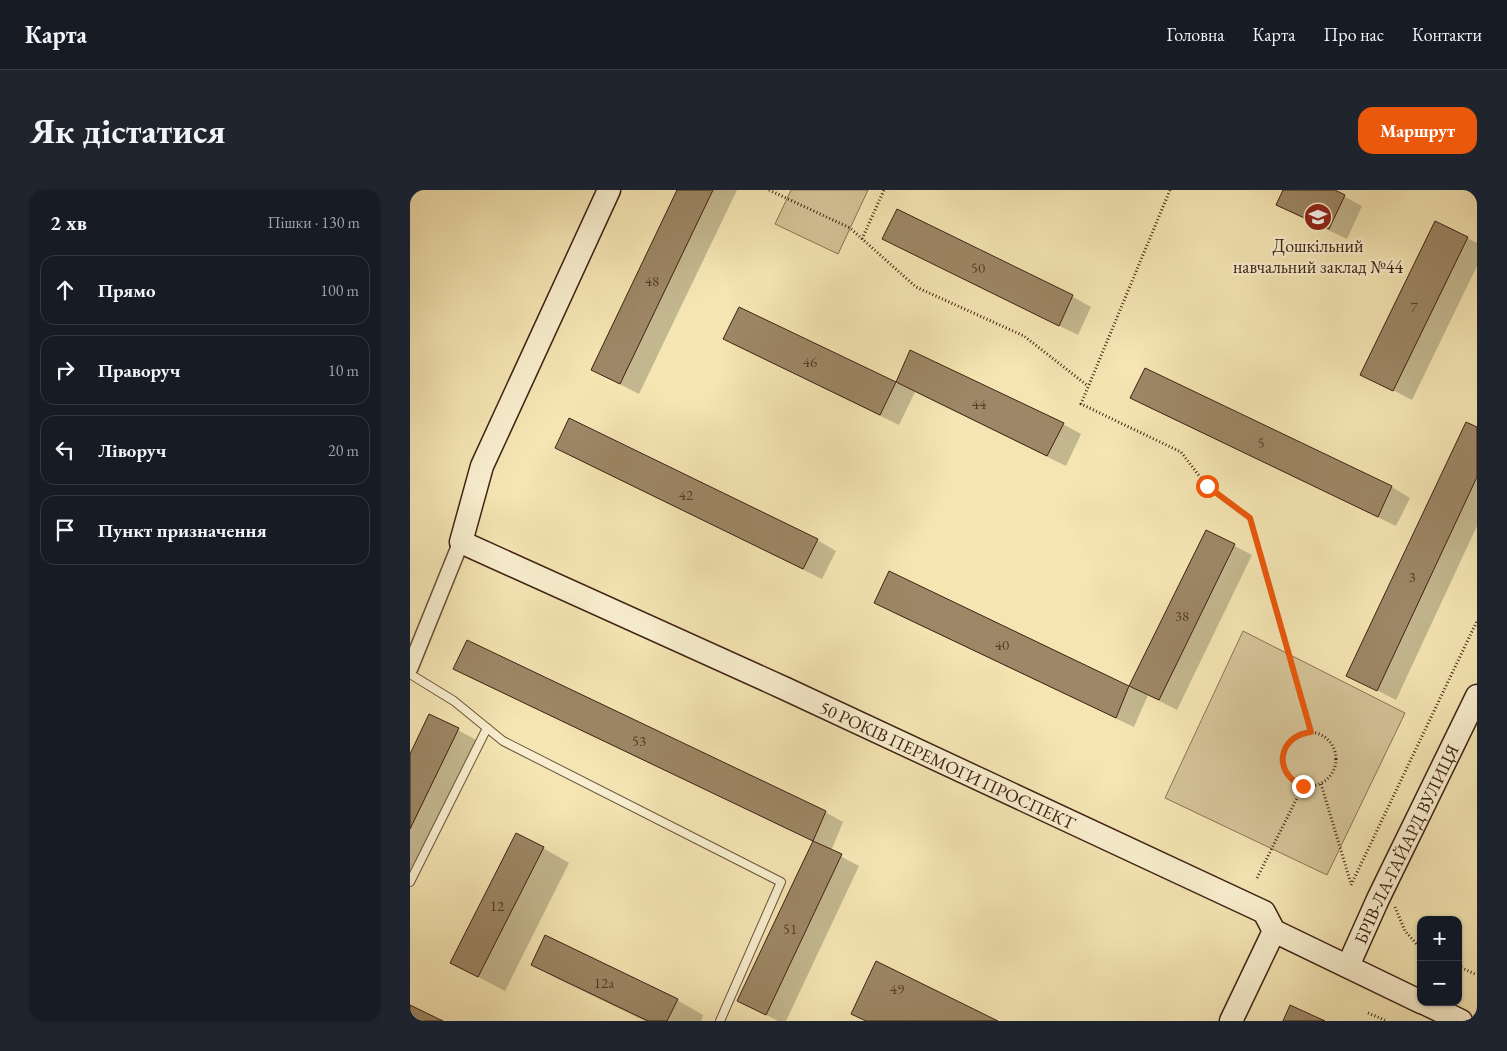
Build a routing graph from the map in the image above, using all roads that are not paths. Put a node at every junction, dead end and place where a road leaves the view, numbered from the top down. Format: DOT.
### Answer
graph roads {
  1 [pos="609,190"];
  2 [pos="461,542"];
  3 [pos="410,668"];
  4 [pos="410,674"];
  5 [pos="1477,696"];
  6 [pos="488,728"];
  7 [pos="410,882"];
  8 [pos="1274,931"];
  9 [pos="1348,966"];
  10 [pos="1417,1000"];
  11 [pos="1430,1006"];
  12 [pos="720,1021"];
  13 [pos="1231,1021"];
  14 [pos="1461,1021"];
  1 -- 2 [label="street"];
  2 -- 3 [label="street"];
  2 -- 8 [label="street, 50 РОКІВ ПЕРЕМОГИ ПРОСПЕКТ"];
  4 -- 6 [label="lane"];
  5 -- 9 [label="street, БРІВ-ЛА-ГАЙАРД ВУЛИЦЯ"];
  6 -- 7 [label="lane"];
  6 -- 12 [label="lane"];
  8 -- 9 [label="street"];
  8 -- 13 [label="street"];
  9 -- 10 [label="street"];
  11 -- 14 [label="street"];
}
